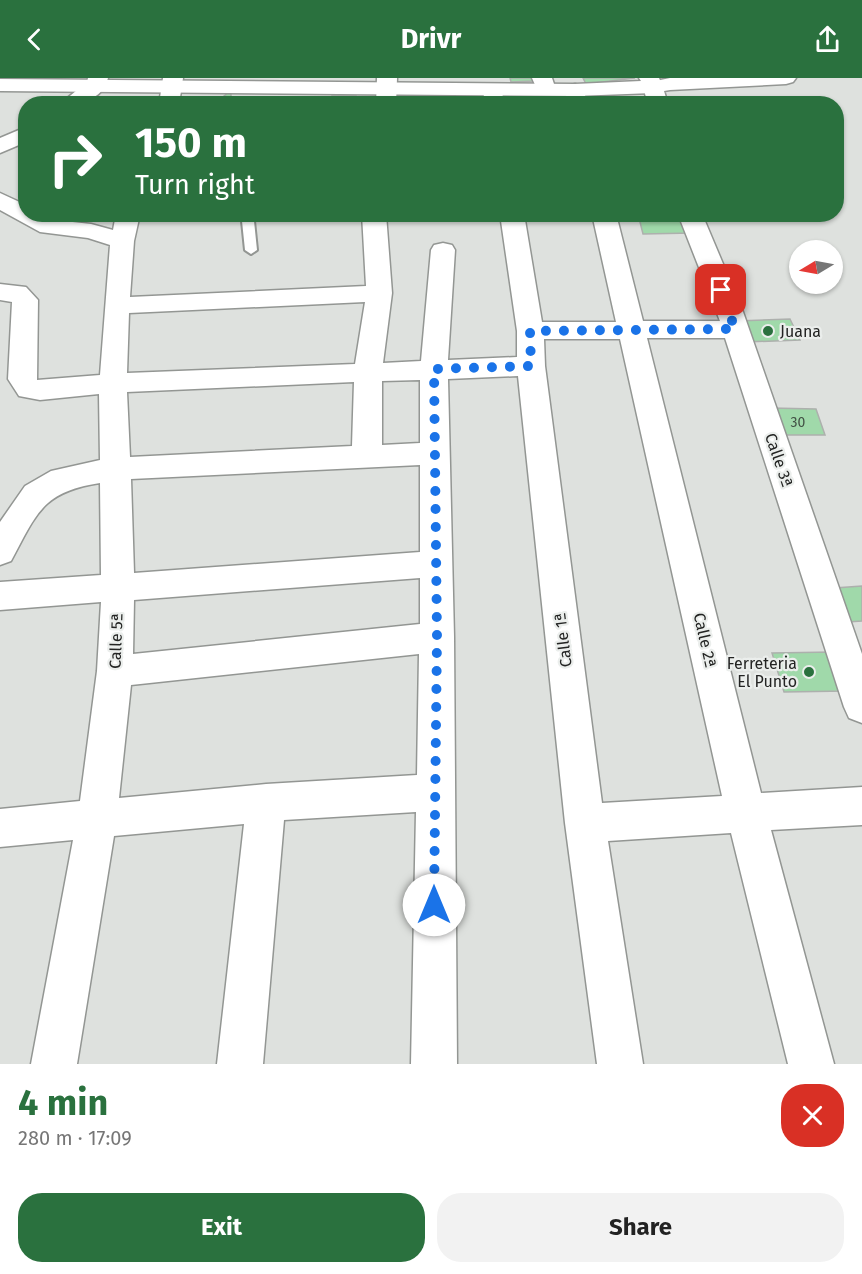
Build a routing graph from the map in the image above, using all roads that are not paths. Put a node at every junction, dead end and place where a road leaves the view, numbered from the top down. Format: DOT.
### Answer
graph roads {
  1 [pos="786,78"];
  2 [pos="97,82"];
  3 [pos="241,82"];
  4 [pos="9,83"];
  5 [pos="315,83"];
  6 [pos="467,84"];
  7 [pos="544,84"];
  8 [pos="387,89"];
  9 [pos="653,89"];
  10 [pos="171,90"];
  11 [pos="80,96"];
  12 [pos="492,96"];
  13 [pos="498,96"];
  14 [pos="574,96"];
  15 [pos="586,96"];
  16 [pos="18,137"];
  17 [pos="0,147"];
  18 [pos="0,200"];
  19 [pos="18,210"];
  20 [pos="39,222"];
  21 [pos="248,222"];
  22 [pos="375,222"];
  23 [pos="513,222"];
  24 [pos="606,222"];
  25 [pos="693,222"];
  26 [pos="125,228"];
  27 [pos="251,250"];
  28 [pos="443,250"];
  29 [pos="0,292"];
  30 [pos="379,293"];
  31 [pos="116,306"];
  32 [pos="735,329"];
  33 [pos="631,330"];
  34 [pos="530,331"];
  35 [pos="531,366"];
  36 [pos="434,369"];
  37 [pos="368,372"];
  38 [pos="114,383"];
  39 [pos="435,453"];
  40 [pos="367,455"];
  41 [pos="115,469"];
  42 [pos="0,552"];
  43 [pos="436,564"];
  44 [pos="118,588"];
  45 [pos="0,596"];
  46 [pos="437,637"];
  47 [pos="115,671"];
  48 [pos="860,694"];
  49 [pos="434,792"];
  50 [pos="266,803"];
  51 [pos="862,806"];
  52 [pos="746,813"];
  53 [pos="97,819"];
  54 [pos="585,823"];
  55 [pos="0,828"];
  56 [pos="54,1064"];
  57 [pos="240,1064"];
  58 [pos="434,1064"];
  59 [pos="620,1064"];
  60 [pos="810,1064"];
  1 -- 9 [label="street"];
  2 -- 4 [label="street"];
  2 -- 10 [label="street"];
  2 -- 11 [label="street"];
  3 -- 5 [label="street"];
  3 -- 10 [label="street"];
  5 -- 8 [label="street"];
  6 -- 8 [label="street"];
  6 -- 12 [label="street"];
  7 -- 13 [label="street"];
  7 -- 14 [label="street"];
  9 -- 15 [label="street"];
  16 -- 17 [label="street"];
  18 -- 19 [label="street"];
  20 -- 26 [label="street"];
  21 -- 27 [label="lane"];
  22 -- 30 [label="street"];
  23 -- 34 [label="street, Calle 1ª"];
  24 -- 33 [label="street, Calle 2ª"];
  25 -- 32 [label="street, Calle 3ª"];
  26 -- 31 [label="street, Calle 5ª"];
  28 -- 36 [label="street"];
  29 -- 38 [label="street"];
  30 -- 31 [label="street"];
  30 -- 37 [label="street"];
  31 -- 38 [label="street, Calle 5ª"];
  32 -- 33 [label="street"];
  32 -- 48 [label="street, Calle 3ª"];
  33 -- 34 [label="street"];
  33 -- 52 [label="street, Calle 2ª"];
  34 -- 35 [label="street, Calle 1ª"];
  35 -- 36 [label="street"];
  35 -- 54 [label="street, Calle 1ª"];
  36 -- 37 [label="street"];
  36 -- 39 [label="street"];
  37 -- 38 [label="street"];
  37 -- 40 [label="street"];
  38 -- 41 [label="street, Calle 5ª"];
  39 -- 40 [label="street"];
  39 -- 43 [label="street"];
  40 -- 41 [label="street"];
  41 -- 42 [label="street"];
  41 -- 44 [label="street, Calle 5ª"];
  43 -- 44 [label="street"];
  43 -- 46 [label="street"];
  44 -- 45 [label="street"];
  44 -- 47 [label="street, Calle 5ª"];
  46 -- 47 [label="street"];
  46 -- 49 [label="street"];
  47 -- 53 [label="street, Calle 5ª"];
  49 -- 50 [label="street"];
  49 -- 58 [label="street"];
  50 -- 53 [label="street"];
  50 -- 57 [label="street"];
  51 -- 52 [label="street"];
  52 -- 54 [label="street"];
  52 -- 60 [label="street, Calle 2ª"];
  53 -- 55 [label="street"];
  53 -- 56 [label="street, Calle 5ª"];
  54 -- 59 [label="street, Calle 1ª"];
}
